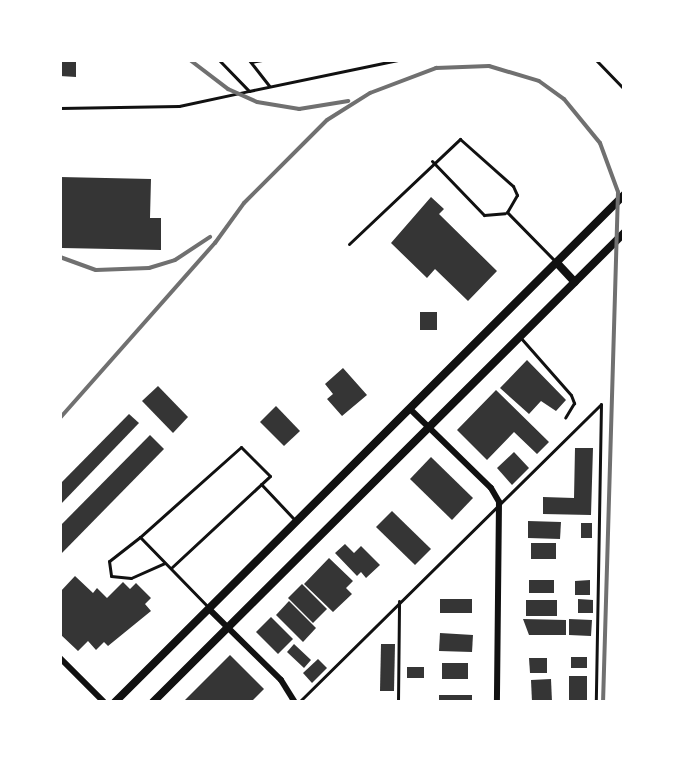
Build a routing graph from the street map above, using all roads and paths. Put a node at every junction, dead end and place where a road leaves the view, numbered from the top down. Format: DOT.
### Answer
graph roads {
  1 [pos="219,60"];
  2 [pos="262,60"];
  3 [pos="398,60"];
  4 [pos="596,60"];
  5 [pos="250,61"];
  6 [pos="621,81"];
  7 [pos="269,86"];
  8 [pos="624,89"];
  9 [pos="249,91"];
  10 [pos="60,108"];
  11 [pos="432,161"];
  12 [pos="624,195"];
  13 [pos="507,212"];
  14 [pos="624,233"];
  15 [pos="349,244"];
  16 [pos="557,263"];
  17 [pos="575,282"];
  18 [pos="520,337"];
  19 [pos="410,409"];
  20 [pos="565,418"];
  21 [pos="428,428"];
  22 [pos="261,484"];
  23 [pos="499,502"];
  24 [pos="296,522"];
  25 [pos="140,537"];
  26 [pos="165,563"];
  27 [pos="171,568"];
  28 [pos="399,601"];
  29 [pos="209,609"];
  30 [pos="228,627"];
  31 [pos="60,658"];
  32 [pos="104,702"];
  33 [pos="115,702"];
  34 [pos="153,702"];
  35 [pos="297,702"];
  36 [pos="398,702"];
  37 [pos="497,702"];
  38 [pos="596,702"];
  1 -- 9 [label="lane"];
  2 -- 5 [label="lane"];
  3 -- 7 [label="lane"];
  4 -- 6 [label="lane"];
  5 -- 7 [label="lane"];
  6 -- 8 [label="lane"];
  7 -- 9 [label="lane"];
  9 -- 10 [label="lane"];
  11 -- 13 [label="lane"];
  11 -- 13 [label="lane"];
  11 -- 15 [label="lane"];
  12 -- 16 [label="main road"];
  13 -- 16 [label="lane"];
  14 -- 17 [label="main road"];
  16 -- 17 [label="main road"];
  16 -- 19 [label="main road"];
  17 -- 18 [label="main road"];
  18 -- 20 [label="lane"];
  18 -- 21 [label="main road"];
  19 -- 21 [label="street"];
  19 -- 24 [label="main road"];
  21 -- 23 [label="street"];
  21 -- 30 [label="main road"];
  22 -- 24 [label="lane"];
  22 -- 25 [label="lane"];
  22 -- 27 [label="lane"];
  23 -- 28 [label="lane"];
  23 -- 37 [label="street"];
  23 -- 38 [label="lane"];
  24 -- 29 [label="main road"];
  25 -- 26 [label="lane"];
  25 -- 26 [label="lane"];
  26 -- 27 [label="lane"];
  27 -- 29 [label="lane"];
  28 -- 35 [label="lane"];
  28 -- 36 [label="lane"];
  29 -- 30 [label="street"];
  29 -- 33 [label="main road"];
  30 -- 34 [label="main road"];
  30 -- 35 [label="street"];
  31 -- 32 [label="street"];
}
